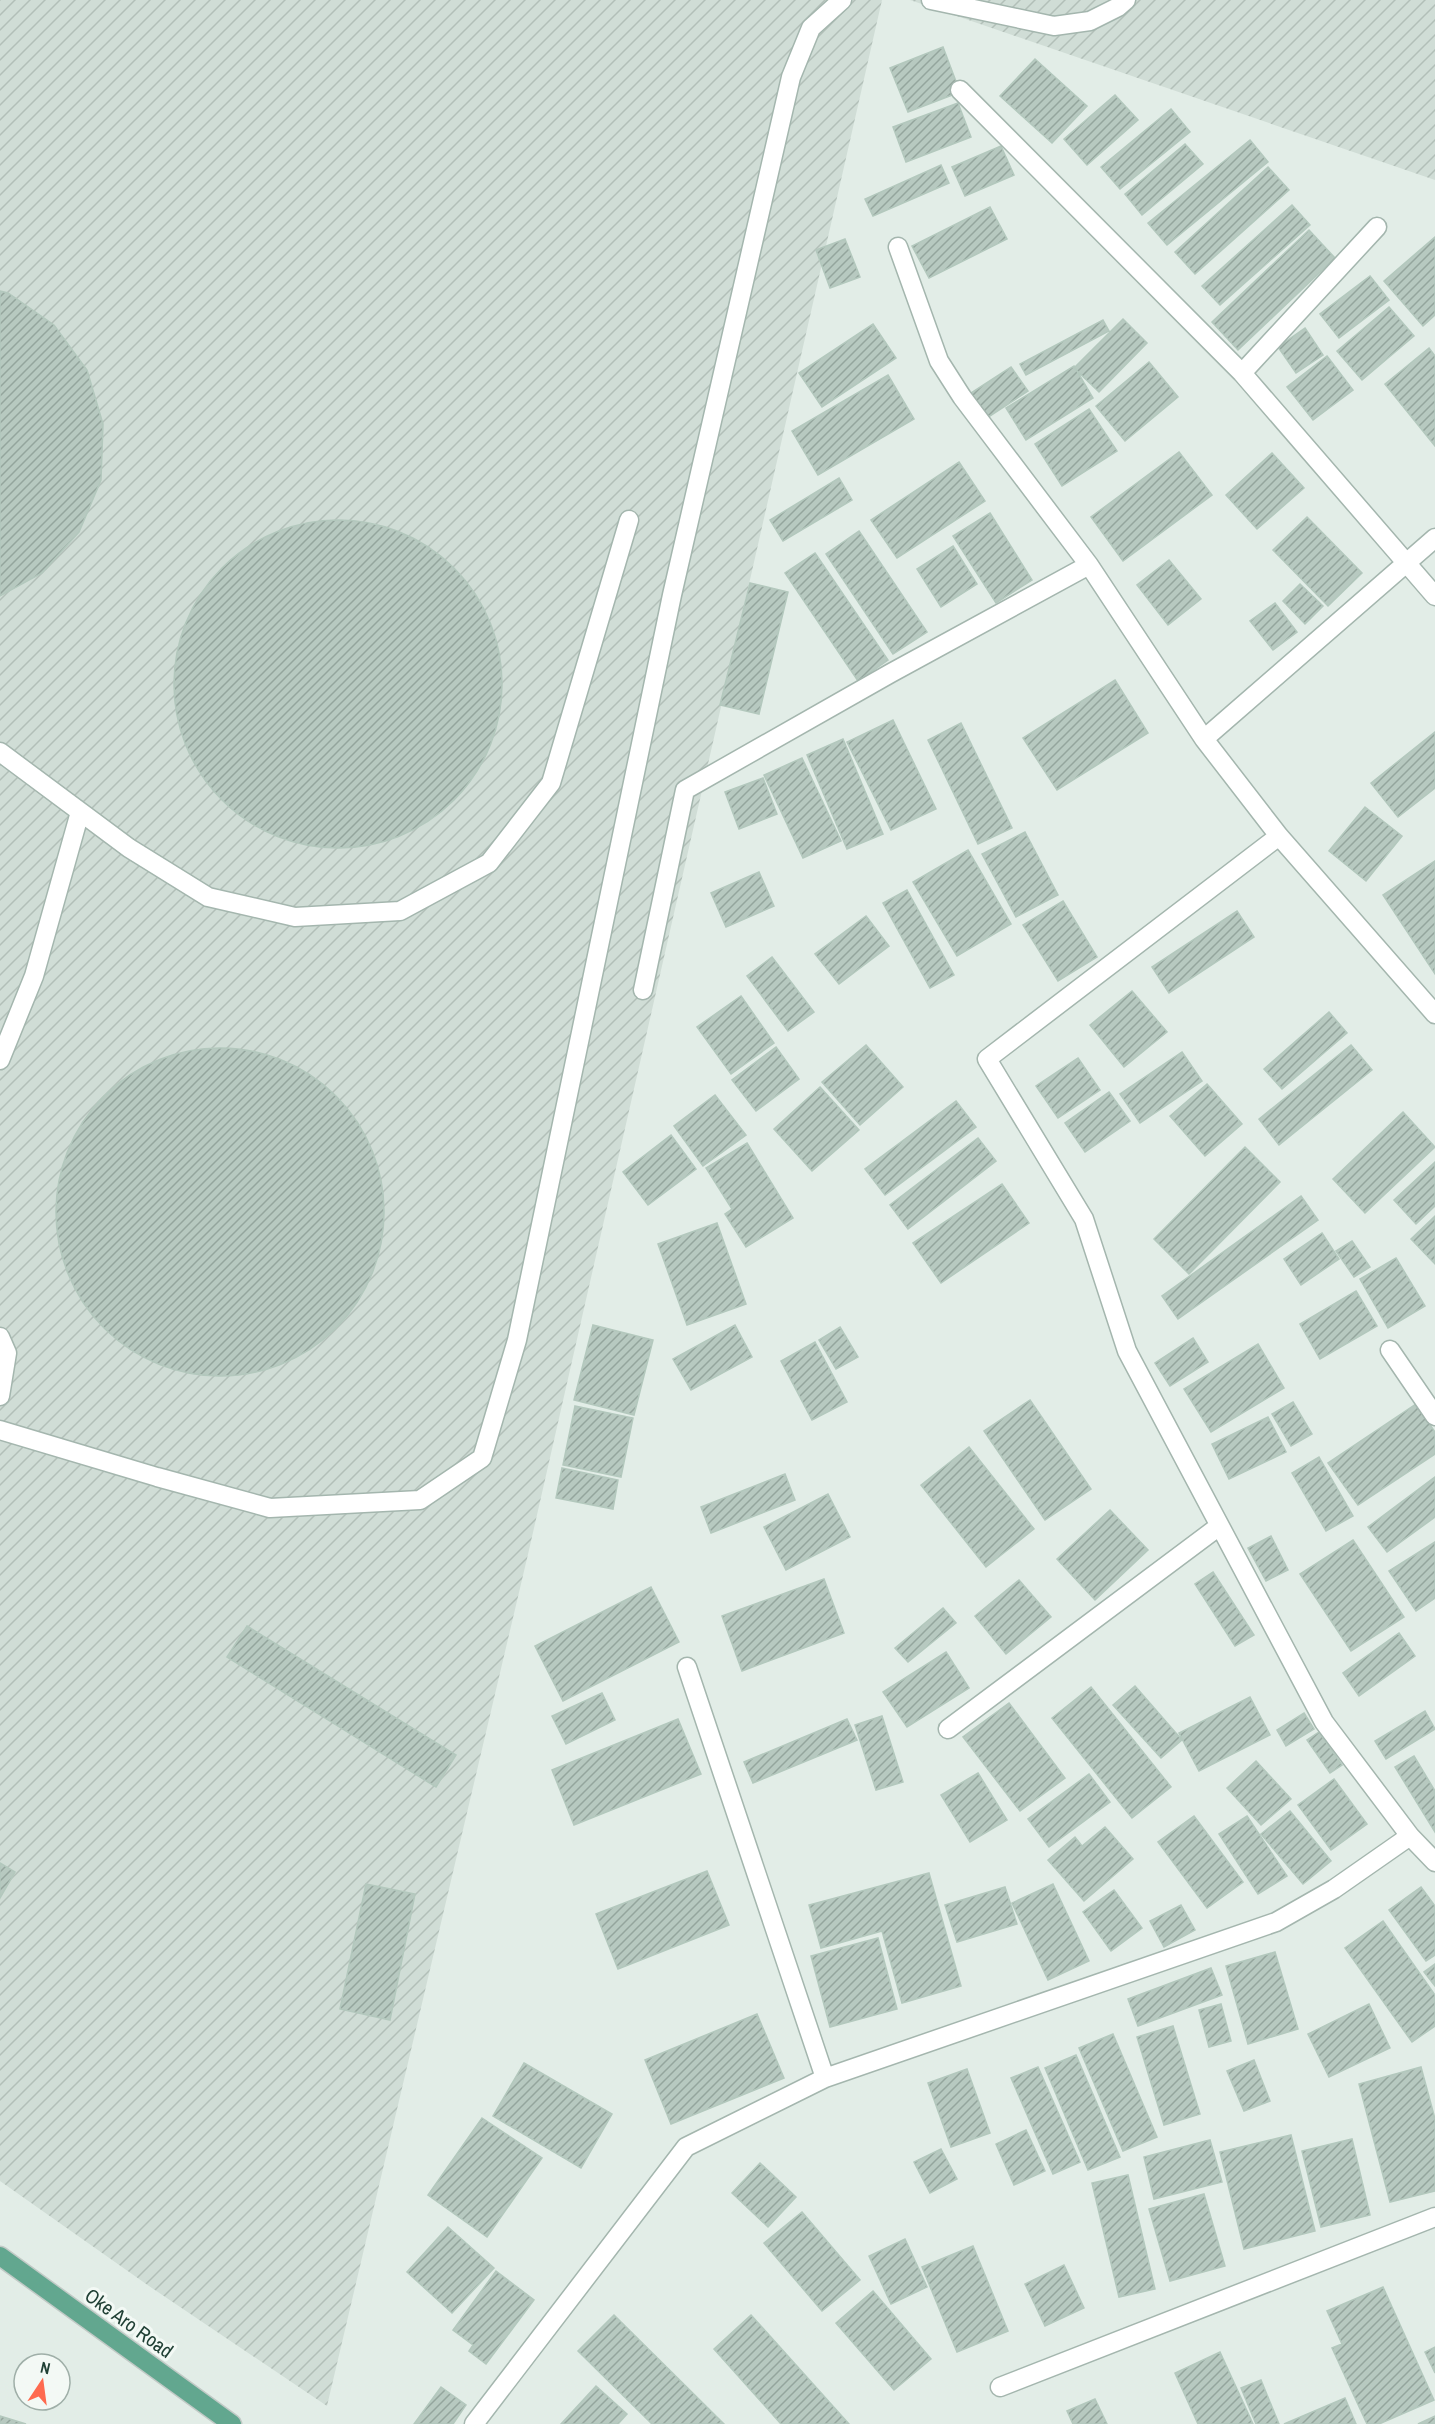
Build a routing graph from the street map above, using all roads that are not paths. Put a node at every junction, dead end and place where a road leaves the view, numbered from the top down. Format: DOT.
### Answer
graph roads {
  1 [pos="842,0"];
  2 [pos="931,0"];
  3 [pos="1126,0"];
  4 [pos="960,90"];
  5 [pos="1377,227"];
  6 [pos="898,247"];
  7 [pos="1242,373"];
  8 [pos="629,520"];
  9 [pos="1435,538"];
  10 [pos="1407,563"];
  11 [pos="1089,565"];
  12 [pos="1435,596"];
  13 [pos="1204,739"];
  14 [pos="0,752"];
  15 [pos="80,812"];
  16 [pos="1279,836"];
  17 [pos="643,990"];
  18 [pos="1435,1014"];
  19 [pos="0,1060"];
  20 [pos="0,1337"];
  21 [pos="1390,1350"];
  22 [pos="0,1396"];
  23 [pos="1435,1416"];
  24 [pos="0,1430"];
  25 [pos="1218,1527"];
  26 [pos="687,1667"];
  27 [pos="948,1729"];
  28 [pos="1410,1836"];
  29 [pos="1435,1862"];
  30 [pos="825,2078"];
  31 [pos="1435,2217"];
  32 [pos="0,2256"];
  33 [pos="1000,2387"];
  34 [pos="232,2424"];
  35 [pos="474,2424"];
  1 -- 24 [label="street"];
  2 -- 3 [label="street"];
  4 -- 7 [label="street"];
  5 -- 7 [label="street"];
  6 -- 11 [label="street"];
  7 -- 10 [label="street"];
  8 -- 15 [label="street"];
  9 -- 10 [label="street"];
  10 -- 12 [label="street"];
  10 -- 13 [label="street"];
  11 -- 13 [label="street"];
  11 -- 17 [label="street"];
  13 -- 16 [label="street"];
  14 -- 15 [label="street"];
  15 -- 19 [label="street"];
  16 -- 18 [label="street"];
  16 -- 25 [label="street"];
  20 -- 22 [label="street"];
  21 -- 23 [label="street"];
  25 -- 27 [label="street"];
  25 -- 28 [label="street"];
  26 -- 30 [label="street"];
  28 -- 29 [label="street"];
  28 -- 30 [label="street"];
  30 -- 35 [label="street"];
  31 -- 33 [label="street"];
  32 -- 34 [label="main road, Oke Aro Road"];
}
